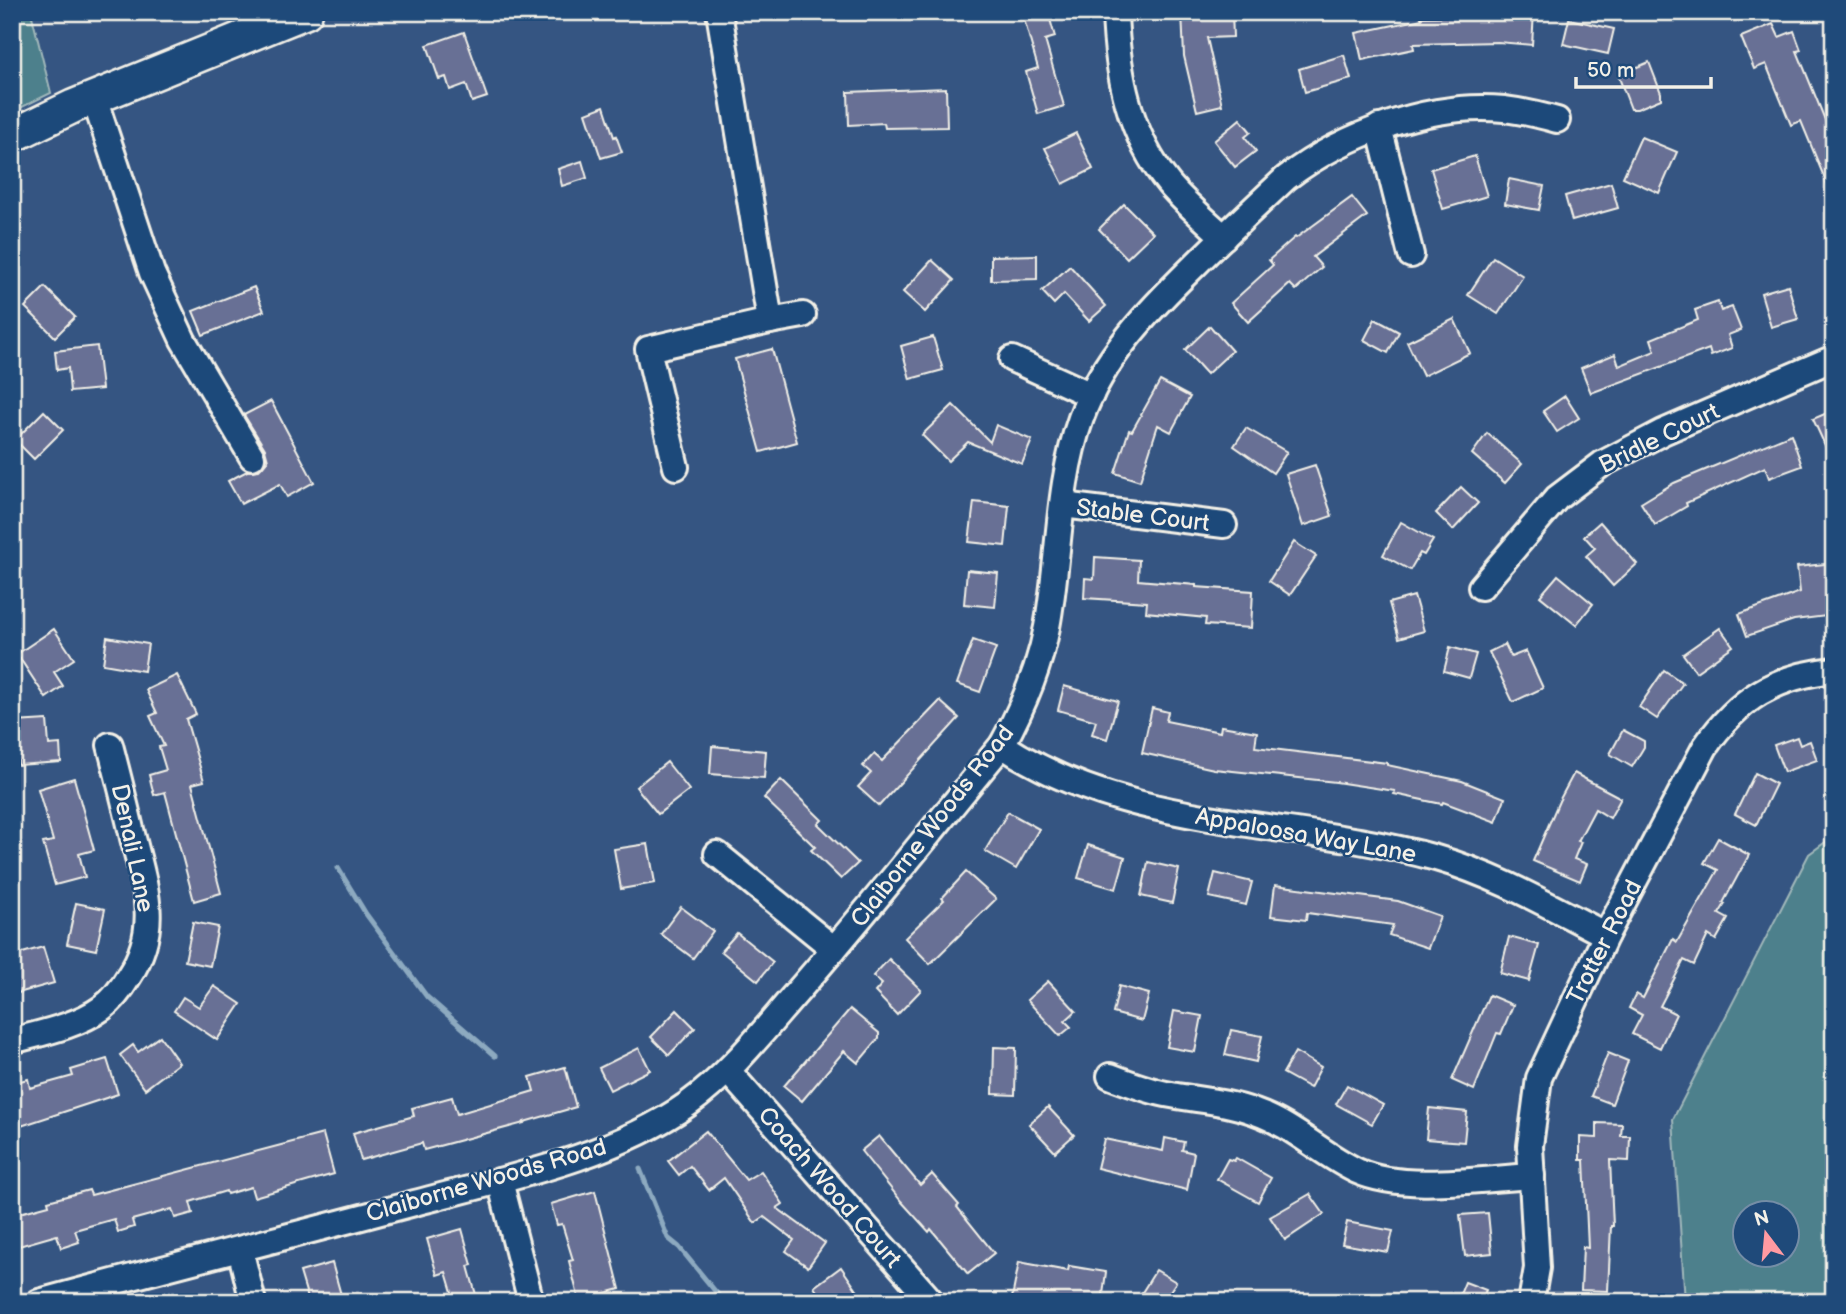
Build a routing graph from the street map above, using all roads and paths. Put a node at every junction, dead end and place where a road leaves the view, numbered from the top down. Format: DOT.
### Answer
graph roads {
  1 [pos="306,12"];
  2 [pos="719,12"];
  3 [pos="1115,12"];
  4 [pos="94,98"];
  5 [pos="1557,120"];
  6 [pos="1379,127"];
  7 [pos="12,136"];
  8 [pos="1224,237"];
  9 [pos="1411,255"];
  10 [pos="803,315"];
  11 [pos="769,321"];
  12 [pos="1834,358"];
  13 [pos="1012,359"];
  14 [pos="1091,395"];
  15 [pos="252,457"];
  16 [pos="676,467"];
  17 [pos="1063,505"];
  18 [pos="1224,524"];
  19 [pos="1481,587"];
  20 [pos="1834,670"];
  21 [pos="110,745"];
  22 [pos="1002,745"];
  23 [pos="717,854"];
  24 [pos="1606,935"];
  25 [pos="834,949"];
  26 [pos="12,1041"];
  27 [pos="728,1071"];
  28 [pos="1110,1076"];
  29 [pos="1532,1176"];
  30 [pos="500,1181"];
  31 [pos="240,1249"];
  32 [pos="39,1302"];
  33 [pos="253,1302"];
  34 [pos="531,1302"];
  35 [pos="932,1302"];
  36 [pos="1531,1302"];
  1 -- 4 [label="main road"];
  2 -- 11 [label="street"];
  3 -- 8 [label="street"];
  4 -- 7 [label="main road"];
  4 -- 15 [label="street"];
  5 -- 6 [label="street, Claiborne Woods Road"];
  6 -- 8 [label="street, Claiborne Woods Road"];
  6 -- 9 [label="street"];
  8 -- 14 [label="street, Claiborne Woods Road"];
  10 -- 11 [label="street"];
  11 -- 16 [label="street"];
  12 -- 19 [label="street, Bridle Court"];
  13 -- 14 [label="street"];
  14 -- 17 [label="street, Claiborne Woods Road"];
  17 -- 18 [label="street, Stable Court"];
  17 -- 22 [label="street, Claiborne Woods Road"];
  20 -- 24 [label="street, Trotter Road"];
  21 -- 26 [label="street, Denali Lane"];
  22 -- 24 [label="street, Appaloosa Way Lane"];
  22 -- 25 [label="street, Claiborne Woods Road"];
  23 -- 25 [label="street"];
  24 -- 29 [label="street, Trotter Road"];
  25 -- 27 [label="street, Claiborne Woods Road"];
  27 -- 30 [label="street, Claiborne Woods Road"];
  27 -- 35 [label="street, Coach Wood Court"];
  28 -- 29 [label="street"];
  29 -- 36 [label="street, Trotter Road"];
  30 -- 31 [label="street, Claiborne Woods Road"];
  30 -- 34 [label="street"];
  31 -- 32 [label="street, Claiborne Woods Road"];
  31 -- 33 [label="street"];
}
